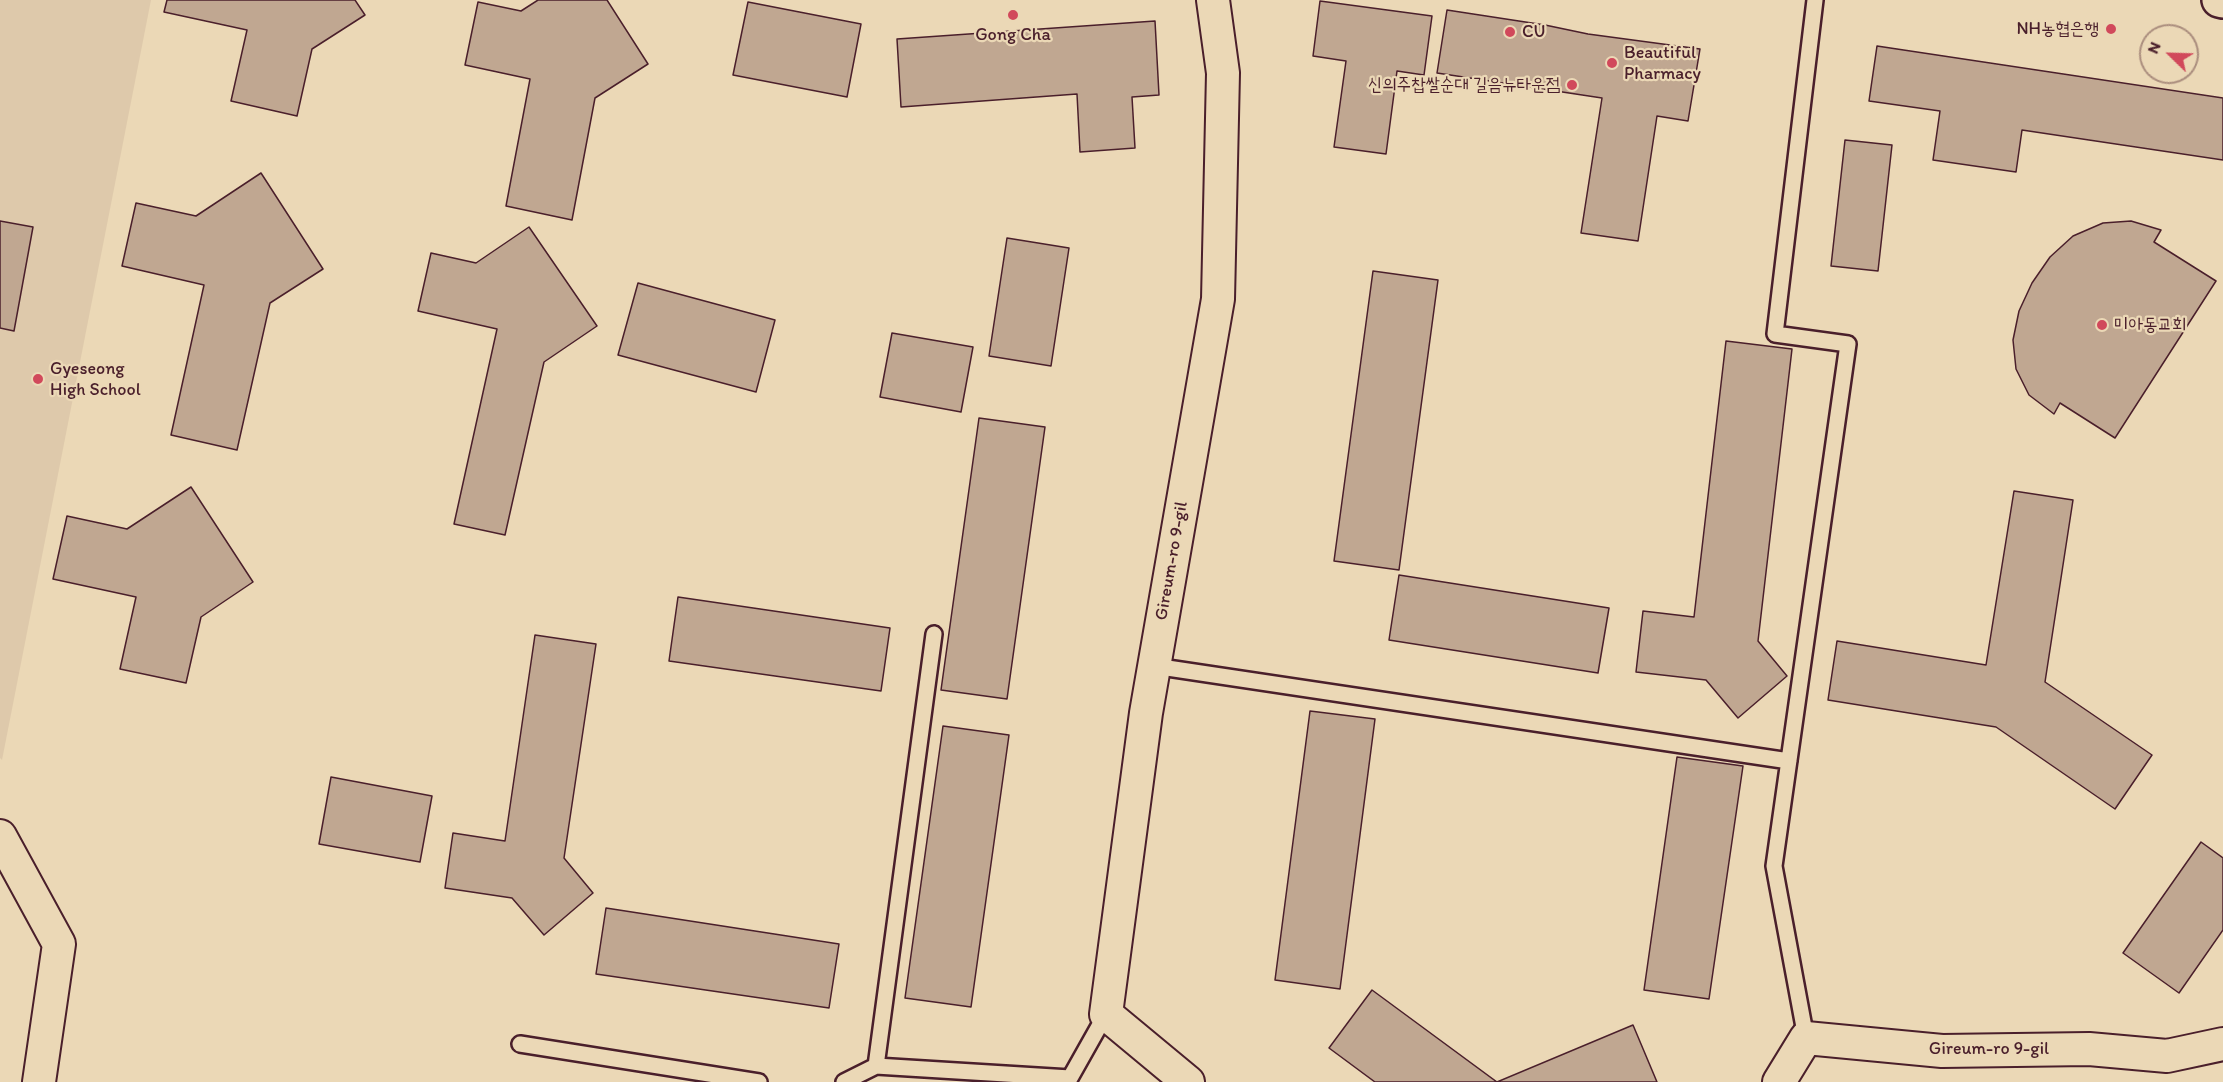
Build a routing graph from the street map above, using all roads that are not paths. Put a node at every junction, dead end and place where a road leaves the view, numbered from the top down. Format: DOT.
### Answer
graph roads {
  1 [pos="1213,0"];
  2 [pos="1815,0"];
  3 [pos="934,634"];
  4 [pos="1154,666"];
  5 [pos="1789,761"];
  6 [pos="0,836"];
  7 [pos="1106,1014"];
  8 [pos="1806,1038"];
  9 [pos="520,1044"];
  10 [pos="2223,1044"];
  11 [pos="876,1066"];
  12 [pos="39,1082"];
  13 [pos="759,1082"];
  14 [pos="844,1082"];
  15 [pos="1188,1082"];
  16 [pos="1779,1082"];
  1 -- 4 [label="street, Gireum-ro 9-gil"];
  2 -- 5 [label="lane"];
  3 -- 11 [label="lane"];
  4 -- 5 [label="lane"];
  4 -- 7 [label="street, Gireum-ro 9-gil"];
  5 -- 8 [label="lane"];
  6 -- 12 [label="street"];
  7 -- 11 [label="lane"];
  7 -- 15 [label="street"];
  8 -- 10 [label="street, Gireum-ro 9-gil"];
  8 -- 16 [label="street"];
  9 -- 13 [label="lane"];
  11 -- 14 [label="lane"];
}
